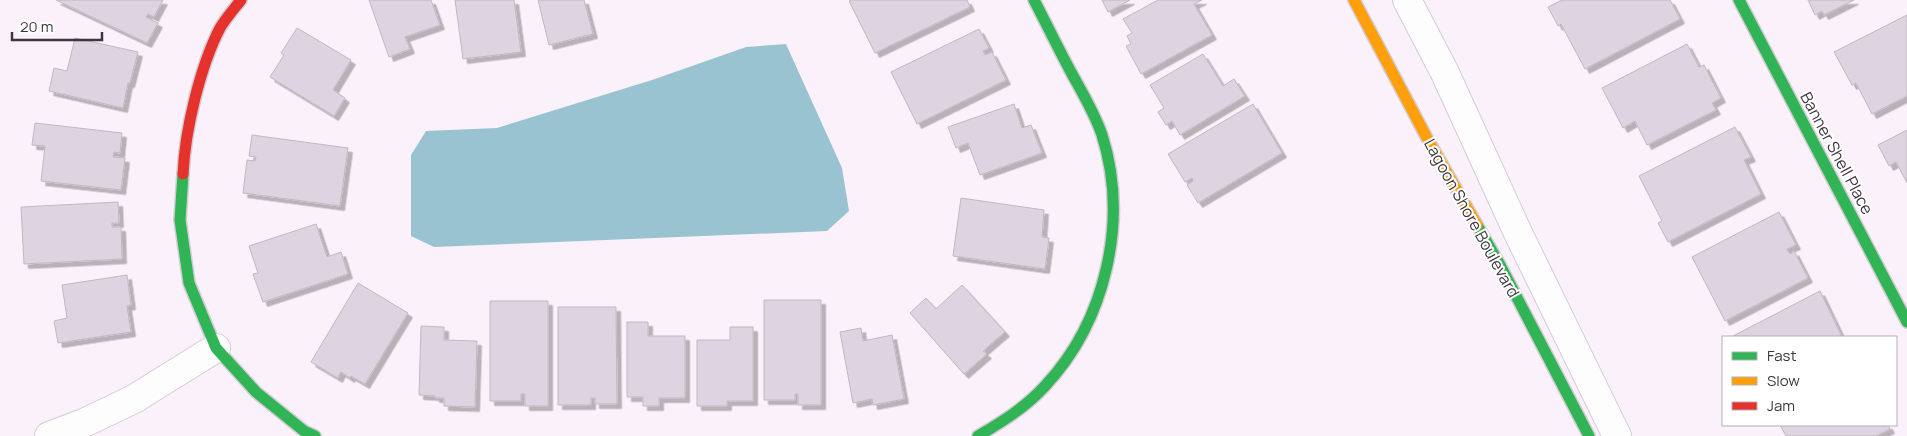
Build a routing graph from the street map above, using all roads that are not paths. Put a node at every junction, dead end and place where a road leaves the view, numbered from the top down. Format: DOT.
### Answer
graph roads {
  1 [pos="241,0"];
  2 [pos="1034,0"];
  3 [pos="1354,0"];
  4 [pos="1407,0"];
  5 [pos="1739,0"];
  6 [pos="1907,322"];
  7 [pos="216,348"];
  8 [pos="49,436"];
  9 [pos="316,436"];
  10 [pos="978,436"];
  11 [pos="1589,436"];
  12 [pos="1617,436"];
  1 -- 7 [label="street"];
  2 -- 10 [label="street"];
  3 -- 11 [label="street, Lagoon Shore Boulevard"];
  4 -- 12 [label="street, Lagoon Shore Boulevard"];
  5 -- 6 [label="street, Banner Shell Place"];
  7 -- 8 [label="street"];
  7 -- 9 [label="street"];
}
